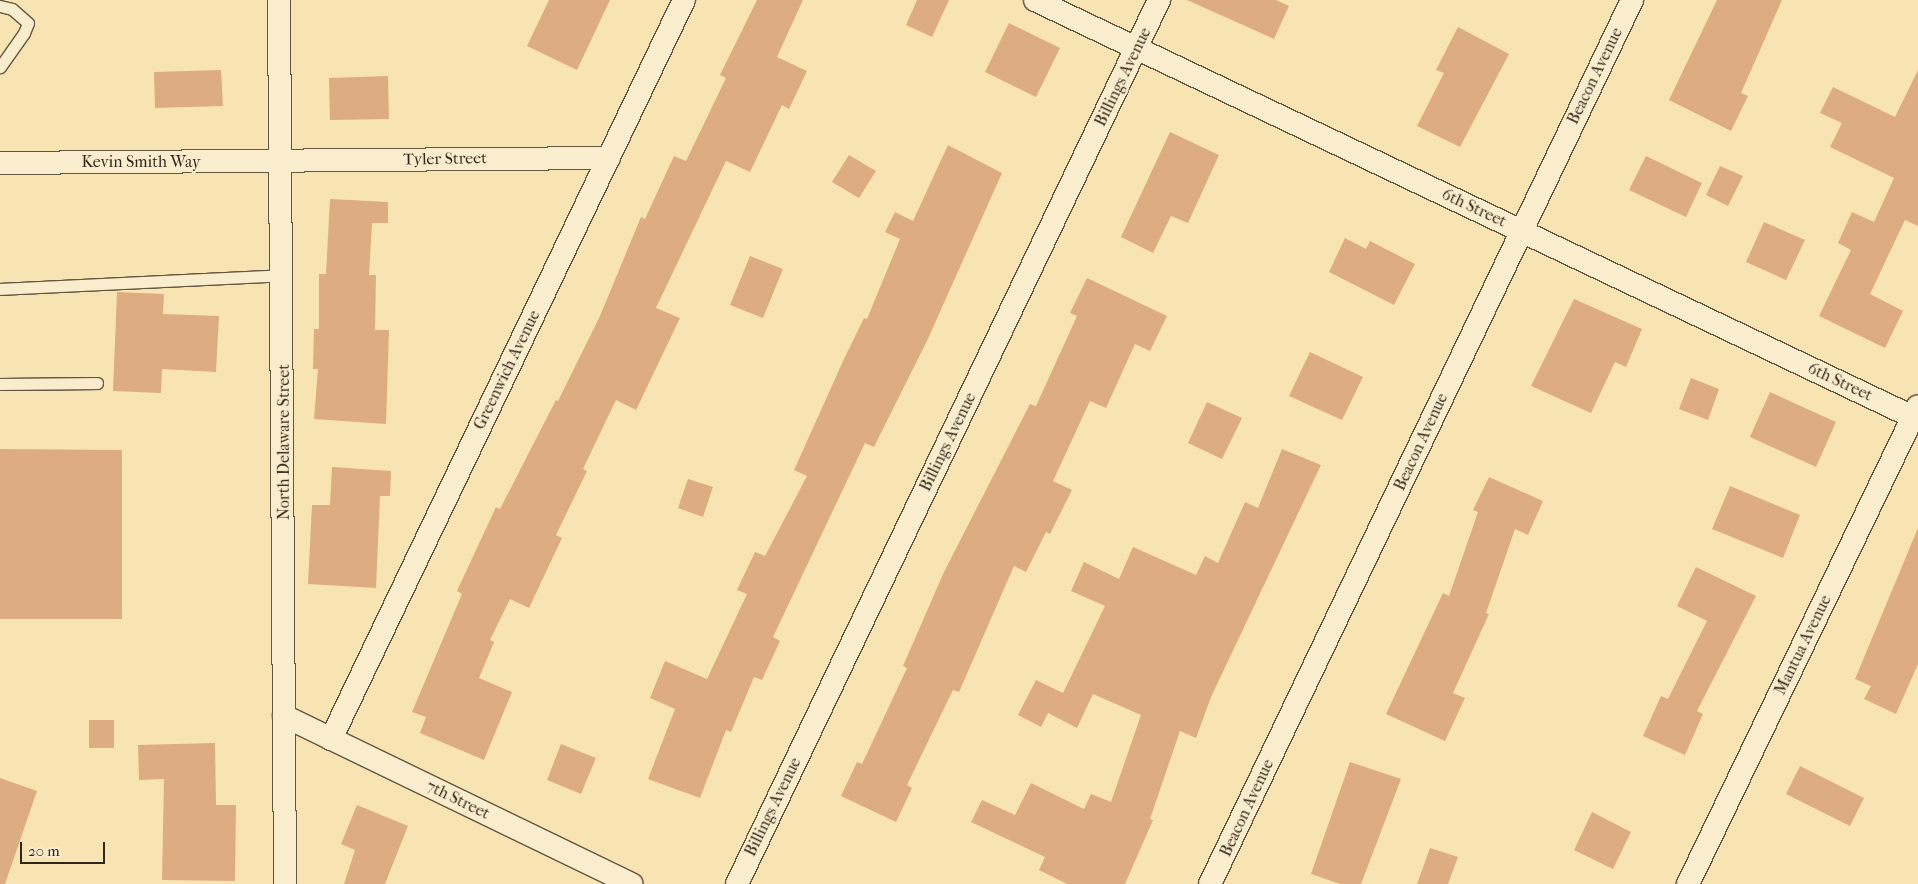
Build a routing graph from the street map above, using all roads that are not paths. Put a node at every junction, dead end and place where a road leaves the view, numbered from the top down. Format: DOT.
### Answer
graph roads {
  1 [pos="278,0"];
  2 [pos="684,0"];
  3 [pos="1035,0"];
  4 [pos="1159,0"];
  5 [pos="1632,0"];
  6 [pos="0,6"];
  7 [pos="1136,48"];
  8 [pos="0,67"];
  9 [pos="608,158"];
  10 [pos="281,161"];
  11 [pos="0,163"];
  12 [pos="1522,231"];
  13 [pos="282,275"];
  14 [pos="0,289"];
  15 [pos="96,383"];
  16 [pos="0,384"];
  17 [pos="1915,411"];
  18 [pos="284,716"];
  19 [pos="331,739"];
  20 [pos="286,884"];
  21 [pos="632,884"];
  22 [pos="736,884"];
  23 [pos="1210,884"];
  24 [pos="1688,884"];
  1 -- 10 [label="street, North Delaware Street"];
  2 -- 9 [label="street, Greenwich Avenue"];
  3 -- 7 [label="street, 6th Street"];
  4 -- 7 [label="street, Billings Avenue"];
  5 -- 12 [label="street, Beacon Avenue"];
  6 -- 8 [label="lane"];
  7 -- 12 [label="street, 6th Street"];
  7 -- 22 [label="street, Billings Avenue"];
  9 -- 10 [label="street, Tyler Street"];
  9 -- 19 [label="street, Greenwich Avenue"];
  10 -- 11 [label="street, Kevin Smith Way"];
  10 -- 13 [label="street, North Delaware Street"];
  12 -- 17 [label="street, 6th Street"];
  12 -- 23 [label="street, Beacon Avenue"];
  13 -- 14 [label="lane"];
  13 -- 18 [label="street, North Delaware Street"];
  15 -- 16 [label="lane"];
  17 -- 24 [label="street, Mantua Avenue"];
  18 -- 19 [label="street, 7th Street"];
  18 -- 20 [label="street, North Delaware Street"];
  19 -- 21 [label="street, 7th Street"];
}
